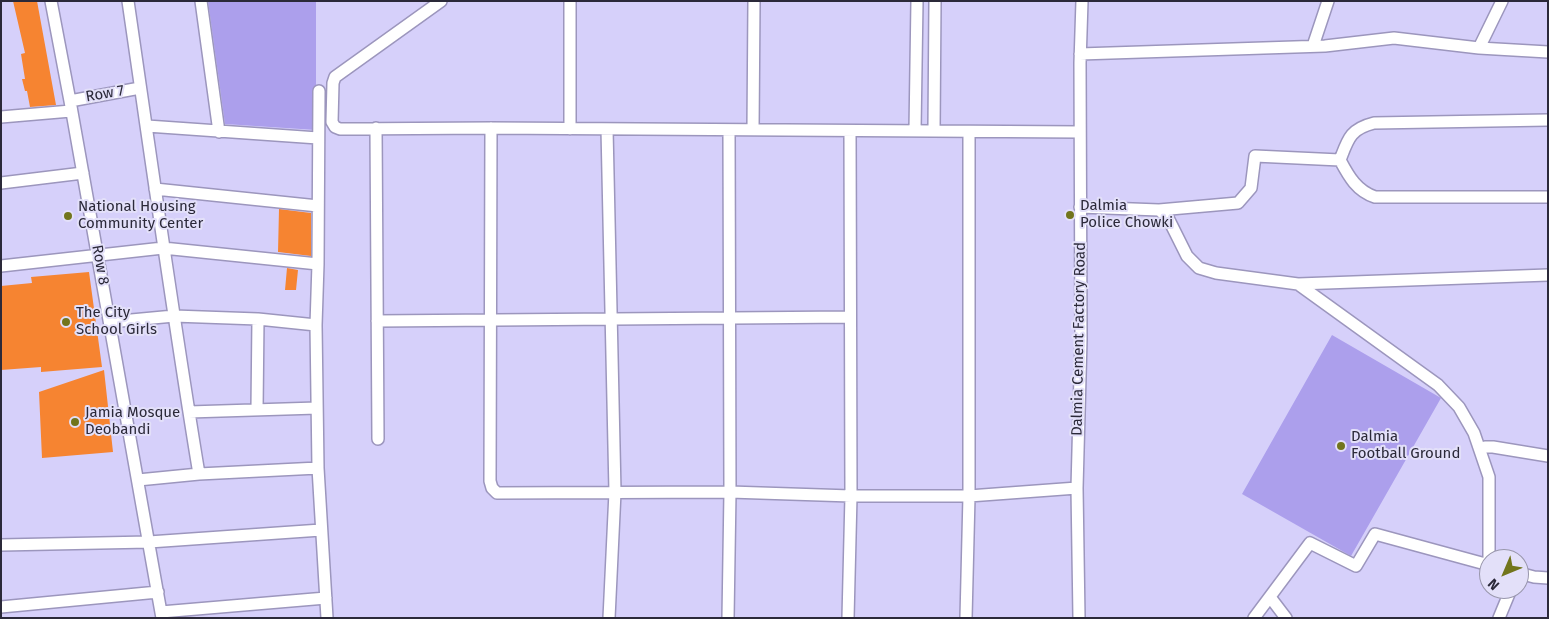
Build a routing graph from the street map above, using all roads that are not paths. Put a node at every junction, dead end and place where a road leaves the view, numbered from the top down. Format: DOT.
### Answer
graph roads {
  1 [pos="50,1"];
  2 [pos="128,1"];
  3 [pos="201,1"];
  4 [pos="441,1"];
  5 [pos="570,1"];
  6 [pos="754,1"];
  7 [pos="917,1"];
  8 [pos="935,1"];
  9 [pos="1082,1"];
  10 [pos="1328,1"];
  11 [pos="1502,1"];
  12 [pos="1313,46"];
  13 [pos="1479,48"];
  14 [pos="1548,52"];
  15 [pos="1080,54"];
  16 [pos="916,66"];
  17 [pos="934,68"];
  18 [pos="140,88"];
  19 [pos="318,91"];
  20 [pos="71,106"];
  21 [pos="1,117"];
  22 [pos="1548,120"];
  23 [pos="147,126"];
  24 [pos="376,128"];
  25 [pos="491,128"];
  26 [pos="570,129"];
  27 [pos="607,129"];
  28 [pos="729,130"];
  29 [pos="753,130"];
  30 [pos="915,130"];
  31 [pos="934,130"];
  32 [pos="850,131"];
  33 [pos="218,132"];
  34 [pos="969,132"];
  35 [pos="1080,132"];
  36 [pos="318,138"];
  37 [pos="1340,160"];
  38 [pos="83,173"];
  39 [pos="1,183"];
  40 [pos="155,189"];
  41 [pos="1548,197"];
  42 [pos="318,206"];
  43 [pos="1080,207"];
  44 [pos="1159,210"];
  45 [pos="163,248"];
  46 [pos="98,256"];
  47 [pos="318,264"];
  48 [pos="1,266"];
  49 [pos="1548,275"];
  50 [pos="1298,284"];
  51 [pos="174,316"];
  52 [pos="850,317"];
  53 [pos="730,318"];
  54 [pos="258,319"];
  55 [pos="611,319"];
  56 [pos="491,320"];
  57 [pos="377,321"];
  58 [pos="110,322"];
  59 [pos="316,325"];
  60 [pos="317,408"];
  61 [pos="257,409"];
  62 [pos="189,412"];
  63 [pos="378,439"];
  64 [pos="1480,450"];
  65 [pos="1548,456"];
  66 [pos="318,468"];
  67 [pos="199,474"];
  68 [pos="138,480"];
  69 [pos="1077,488"];
  70 [pos="615,492"];
  71 [pos="730,492"];
  72 [pos="851,496"];
  73 [pos="969,496"];
  74 [pos="321,530"];
  75 [pos="149,542"];
  76 [pos="1,545"];
  77 [pos="1489,549"];
  78 [pos="1479,562"];
  79 [pos="1529,576"];
  80 [pos="1548,578"];
  81 [pos="158,592"];
  82 [pos="1270,597"];
  83 [pos="326,598"];
  84 [pos="1508,599"];
  85 [pos="1,607"];
  86 [pos="162,615"];
  87 [pos="327,618"];
  88 [pos="609,618"];
  89 [pos="728,618"];
  90 [pos="848,618"];
  91 [pos="966,618"];
  92 [pos="1079,618"];
  93 [pos="1254,618"];
  94 [pos="1286,618"];
  95 [pos="1499,618"];
  1 -- 20 [label="street, Row 8"];
  2 -- 18 [label="street"];
  3 -- 33 [label="street"];
  4 -- 24 [label="street"];
  5 -- 26 [label="street"];
  6 -- 29 [label="street"];
  7 -- 16 [label="street"];
  8 -- 17 [label="street"];
  9 -- 15 [label="street, Dalmia Cement Factory Road"];
  10 -- 12 [label="street"];
  11 -- 13 [label="street"];
  12 -- 13 [label="street"];
  12 -- 15 [label="street"];
  13 -- 14 [label="street"];
  15 -- 35 [label="street, Dalmia Cement Factory Road"];
  16 -- 17 [label="street"];
  16 -- 30 [label="street"];
  17 -- 31 [label="street"];
  18 -- 20 [label="street, Row 7"];
  18 -- 23 [label="street"];
  19 -- 36 [label="street"];
  20 -- 21 [label="street, Row 7"];
  20 -- 38 [label="street, Row 8"];
  22 -- 37 [label="street"];
  23 -- 33 [label="street"];
  23 -- 40 [label="street"];
  24 -- 25 [label="street"];
  24 -- 57 [label="street"];
  25 -- 26 [label="street"];
  25 -- 56 [label="street"];
  26 -- 27 [label="street"];
  27 -- 28 [label="street"];
  27 -- 55 [label="street"];
  28 -- 29 [label="street"];
  28 -- 53 [label="street"];
  29 -- 32 [label="street"];
  30 -- 31 [label="street"];
  30 -- 32 [label="street"];
  31 -- 34 [label="street"];
  32 -- 52 [label="street"];
  33 -- 36 [label="street"];
  34 -- 35 [label="street"];
  34 -- 73 [label="street"];
  35 -- 43 [label="street, Dalmia Cement Factory Road"];
  36 -- 42 [label="street"];
  37 -- 41 [label="street"];
  37 -- 44 [label="street"];
  38 -- 39 [label="street"];
  38 -- 46 [label="street, Row 8"];
  40 -- 42 [label="street"];
  40 -- 45 [label="street"];
  42 -- 47 [label="street"];
  43 -- 44 [label="street"];
  43 -- 69 [label="street, Dalmia Cement Factory Road"];
  44 -- 50 [label="street"];
  45 -- 46 [label="street"];
  45 -- 47 [label="street"];
  45 -- 51 [label="street"];
  46 -- 48 [label="street"];
  46 -- 58 [label="street, Row 8"];
  47 -- 59 [label="street"];
  49 -- 50 [label="street"];
  50 -- 64 [label="street"];
  51 -- 54 [label="street"];
  51 -- 58 [label="street"];
  51 -- 62 [label="street"];
  52 -- 53 [label="street"];
  52 -- 72 [label="street"];
  53 -- 55 [label="street"];
  53 -- 71 [label="street"];
  54 -- 59 [label="street"];
  54 -- 61 [label="street"];
  55 -- 56 [label="street"];
  55 -- 70 [label="street"];
  56 -- 57 [label="street"];
  56 -- 70 [label="street"];
  57 -- 63 [label="street"];
  58 -- 68 [label="street, Row 8"];
  59 -- 60 [label="street"];
  60 -- 61 [label="street"];
  60 -- 66 [label="street"];
  61 -- 62 [label="street"];
  62 -- 67 [label="street"];
  64 -- 65 [label="street"];
  64 -- 77 [label="street"];
  66 -- 67 [label="street"];
  66 -- 74 [label="street"];
  67 -- 68 [label="street"];
  68 -- 75 [label="street, Row 8"];
  69 -- 73 [label="street"];
  69 -- 92 [label="street, Dalmia Cement Factory Road"];
  70 -- 71 [label="street"];
  70 -- 88 [label="street"];
  71 -- 72 [label="street"];
  71 -- 89 [label="street"];
  72 -- 73 [label="street"];
  72 -- 90 [label="street"];
  73 -- 91 [label="street"];
  74 -- 75 [label="street"];
  74 -- 83 [label="street"];
  75 -- 76 [label="street"];
  75 -- 81 [label="street, Row 8"];
  78 -- 82 [label="street"];
  79 -- 80 [label="street"];
  81 -- 85 [label="street"];
  81 -- 86 [label="street, Row 8"];
  82 -- 93 [label="street"];
  82 -- 94 [label="street"];
  83 -- 86 [label="street"];
  83 -- 87 [label="street"];
  84 -- 95 [label="street"];
}
